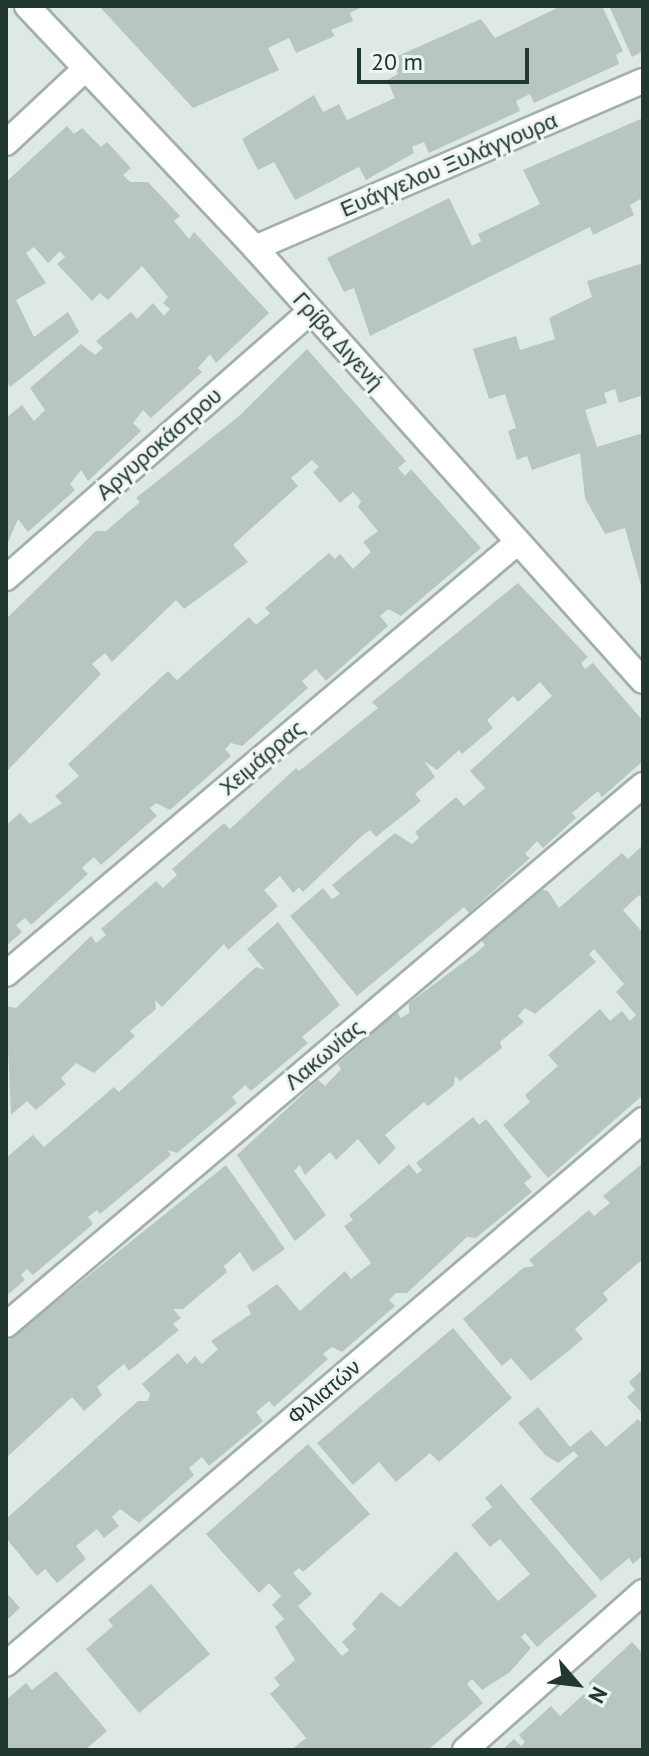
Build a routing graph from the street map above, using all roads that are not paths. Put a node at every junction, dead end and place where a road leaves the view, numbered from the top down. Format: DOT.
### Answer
graph roads {
  1 [pos="27,6"];
  2 [pos="85,69"];
  3 [pos="643,81"];
  4 [pos="6,143"];
  5 [pos="255,248"];
  6 [pos="311,311"];
  7 [pos="518,542"];
  8 [pos="6,578"];
  9 [pos="643,681"];
  10 [pos="643,785"];
  11 [pos="6,974"];
  12 [pos="643,1120"];
  13 [pos="6,1325"];
  14 [pos="643,1592"];
  15 [pos="6,1664"];
  16 [pos="465,1750"];
  1 -- 2 [label="street, Γρίβα Διγενή"];
  2 -- 4 [label="street"];
  2 -- 5 [label="street, Γρίβα Διγενή"];
  3 -- 5 [label="street, Ευάγγελου Ξυλάγγουρα"];
  5 -- 6 [label="street, Γρίβα Διγενή"];
  6 -- 7 [label="street, Γρίβα Διγενή"];
  6 -- 8 [label="street, Αργυροκάστρου"];
  7 -- 9 [label="street, Γρίβα Διγενή"];
  7 -- 11 [label="street, Χειμάρρας"];
  10 -- 13 [label="street, Λακωνίας"];
  12 -- 15 [label="street, Φιλιατών"];
  14 -- 16 [label="street"];
}
